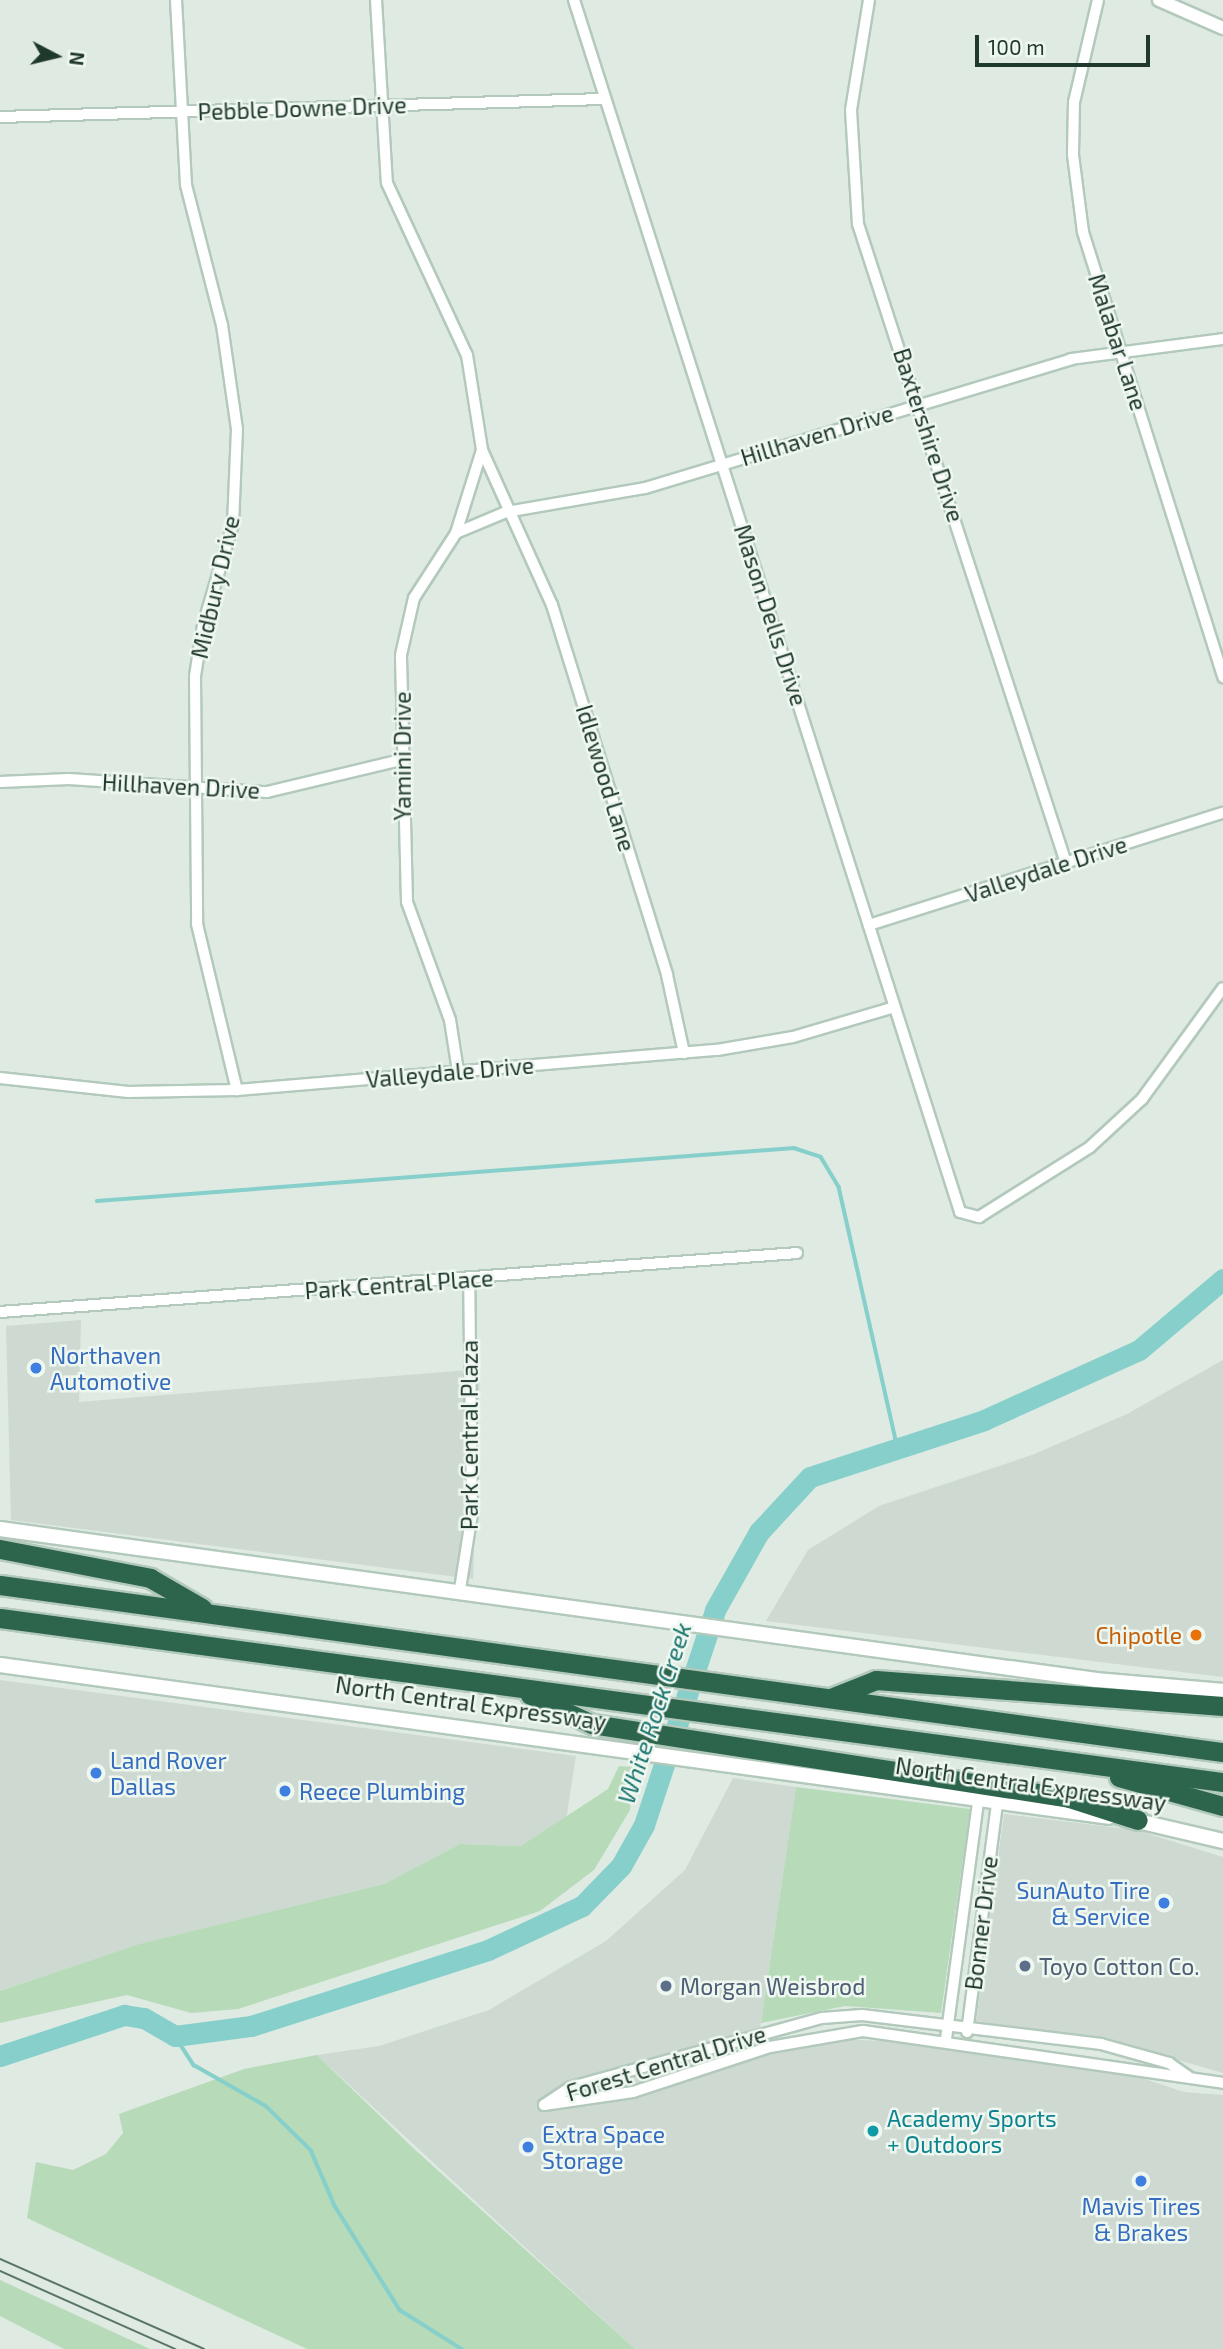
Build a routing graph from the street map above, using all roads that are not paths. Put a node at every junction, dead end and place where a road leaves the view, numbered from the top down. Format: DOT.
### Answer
graph roads {
  1 [pos="176,0"];
  2 [pos="376,0"];
  3 [pos="574,0"];
  4 [pos="870,0"];
  5 [pos="1098,0"];
  6 [pos="1159,0"];
  7 [pos="1223,29"];
  8 [pos="604,99"];
  9 [pos="379,105"];
  10 [pos="182,111"];
  11 [pos="0,117"];
  12 [pos="1223,339"];
  13 [pos="1122,356"];
  14 [pos="920,404"];
  15 [pos="481,450"];
  16 [pos="723,464"];
  17 [pos="506,512"];
  18 [pos="456,533"];
  19 [pos="1223,677"];
  20 [pos="400,760"];
  21 [pos="0,782"];
  22 [pos="196,788"];
  23 [pos="1223,813"];
  24 [pos="1066,863"];
  25 [pos="869,925"];
  26 [pos="1223,988"];
  27 [pos="895,1007"];
  28 [pos="684,1053"];
  29 [pos="458,1071"];
  30 [pos="0,1079"];
  31 [pos="237,1090"];
  32 [pos="797,1253"];
  33 [pos="469,1279"];
  34 [pos="0,1312"];
  35 [pos="0,1529"];
  36 [pos="0,1549"];
  37 [pos="0,1585"];
  38 [pos="460,1589"];
  39 [pos="212,1614"];
  40 [pos="0,1618"];
  41 [pos="46,1625"];
  42 [pos="0,1633"];
  43 [pos="0,1665"];
  44 [pos="514,1687"];
  45 [pos="1223,1691"];
  46 [pos="831,1698"];
  47 [pos="1223,1706"];
  48 [pos="1223,1752"];
  49 [pos="1078,1764"];
  50 [pos="1223,1782"];
  51 [pos="978,1802"];
  52 [pos="997,1804"];
  53 [pos="1223,1806"];
  54 [pos="1138,1820"];
  55 [pos="1223,1841"];
  56 [pos="948,2023"];
  57 [pos="968,2025"];
  58 [pos="767,2032"];
  59 [pos="946,2039"];
  60 [pos="966,2042"];
  61 [pos="770,2048"];
  62 [pos="1189,2077"];
  63 [pos="1223,2083"];
  1 -- 10 [label="street, Midbury Drive"];
  2 -- 9 [label="street, Yamini Drive"];
  3 -- 8 [label="street, Mason Dells Drive"];
  4 -- 14 [label="street, Baxtershire Drive"];
  5 -- 13 [label="street, Malabar Lane"];
  6 -- 7 [label="street"];
  8 -- 9 [label="street, Pebble Downe Drive"];
  8 -- 16 [label="street, Mason Dells Drive"];
  9 -- 10 [label="street, Pebble Downe Drive"];
  9 -- 15 [label="street, Yamini Drive"];
  10 -- 11 [label="street, Pebble Downe Drive"];
  10 -- 22 [label="street, Midbury Drive"];
  12 -- 13 [label="street, Hillhaven Drive"];
  13 -- 14 [label="street, Hillhaven Drive"];
  13 -- 19 [label="street, Malabar Lane"];
  14 -- 16 [label="street, Hillhaven Drive"];
  14 -- 24 [label="street, Baxtershire Drive"];
  15 -- 17 [label="street, Yamini Drive"];
  15 -- 18 [label="street, Yamini Drive"];
  16 -- 17 [label="street, Hillhaven Drive"];
  16 -- 25 [label="street, Mason Dells Drive"];
  17 -- 18 [label="street, Hillhaven Drive"];
  17 -- 28 [label="street, Idlewood Lane"];
  18 -- 20 [label="street, Yamini Drive"];
  20 -- 22 [label="street, Hillhaven Drive"];
  20 -- 29 [label="street, Yamini Drive"];
  21 -- 22 [label="street, Hillhaven Drive"];
  22 -- 31 [label="street, Midbury Drive"];
  23 -- 24 [label="street, Valleydale Drive"];
  24 -- 25 [label="street, Valleydale Drive"];
  25 -- 27 [label="street, Mason Dells Drive"];
  26 -- 27 [label="street, Mason Dells Drive"];
  27 -- 28 [label="street, Valleydale Drive"];
  28 -- 29 [label="street, Valleydale Drive"];
  29 -- 31 [label="street, Valleydale Drive"];
  30 -- 31 [label="street, Valleydale Drive"];
  32 -- 33 [label="street, Park Central Place"];
  33 -- 34 [label="street, Park Central Place"];
  33 -- 38 [label="street, Park Central Plaza"];
  35 -- 38 [label="main road"];
  36 -- 39 [label="highway"];
  37 -- 39 [label="highway"];
  38 -- 45 [label="main road"];
  39 -- 46 [label="highway"];
  40 -- 41 [label="highway, North Central Expressway"];
  41 -- 42 [label="highway"];
  41 -- 44 [label="highway, North Central Expressway"];
  43 -- 51 [label="main road, North Central Expressway"];
  44 -- 49 [label="highway, North Central Expressway"];
  44 -- 54 [label="highway"];
  46 -- 47 [label="highway"];
  46 -- 48 [label="highway"];
  49 -- 50 [label="highway, North Central Expressway"];
  49 -- 53 [label="highway"];
  51 -- 52 [label="main road, North Central Expressway"];
  51 -- 56 [label="street, Bonner Drive"];
  52 -- 54 [label="main road, North Central Expressway"];
  52 -- 57 [label="street, Bonner Drive"];
  54 -- 55 [label="main road, North Central Expressway"];
  56 -- 57 [label="street, Forest Central Drive"];
  56 -- 58 [label="street, Forest Central Drive"];
  56 -- 59 [label="street, Bonner Drive"];
  57 -- 60 [label="street, Bonner Drive"];
  57 -- 62 [label="street, Forest Central Drive"];
  58 -- 61 [label="street"];
  58 -- 61 [label="street, Forest Central Drive"];
  59 -- 60 [label="street, Forest Central Drive"];
  59 -- 61 [label="street, Forest Central Drive"];
  60 -- 62 [label="street, Forest Central Drive"];
  62 -- 63 [label="street, Forest Central Drive"];
}
